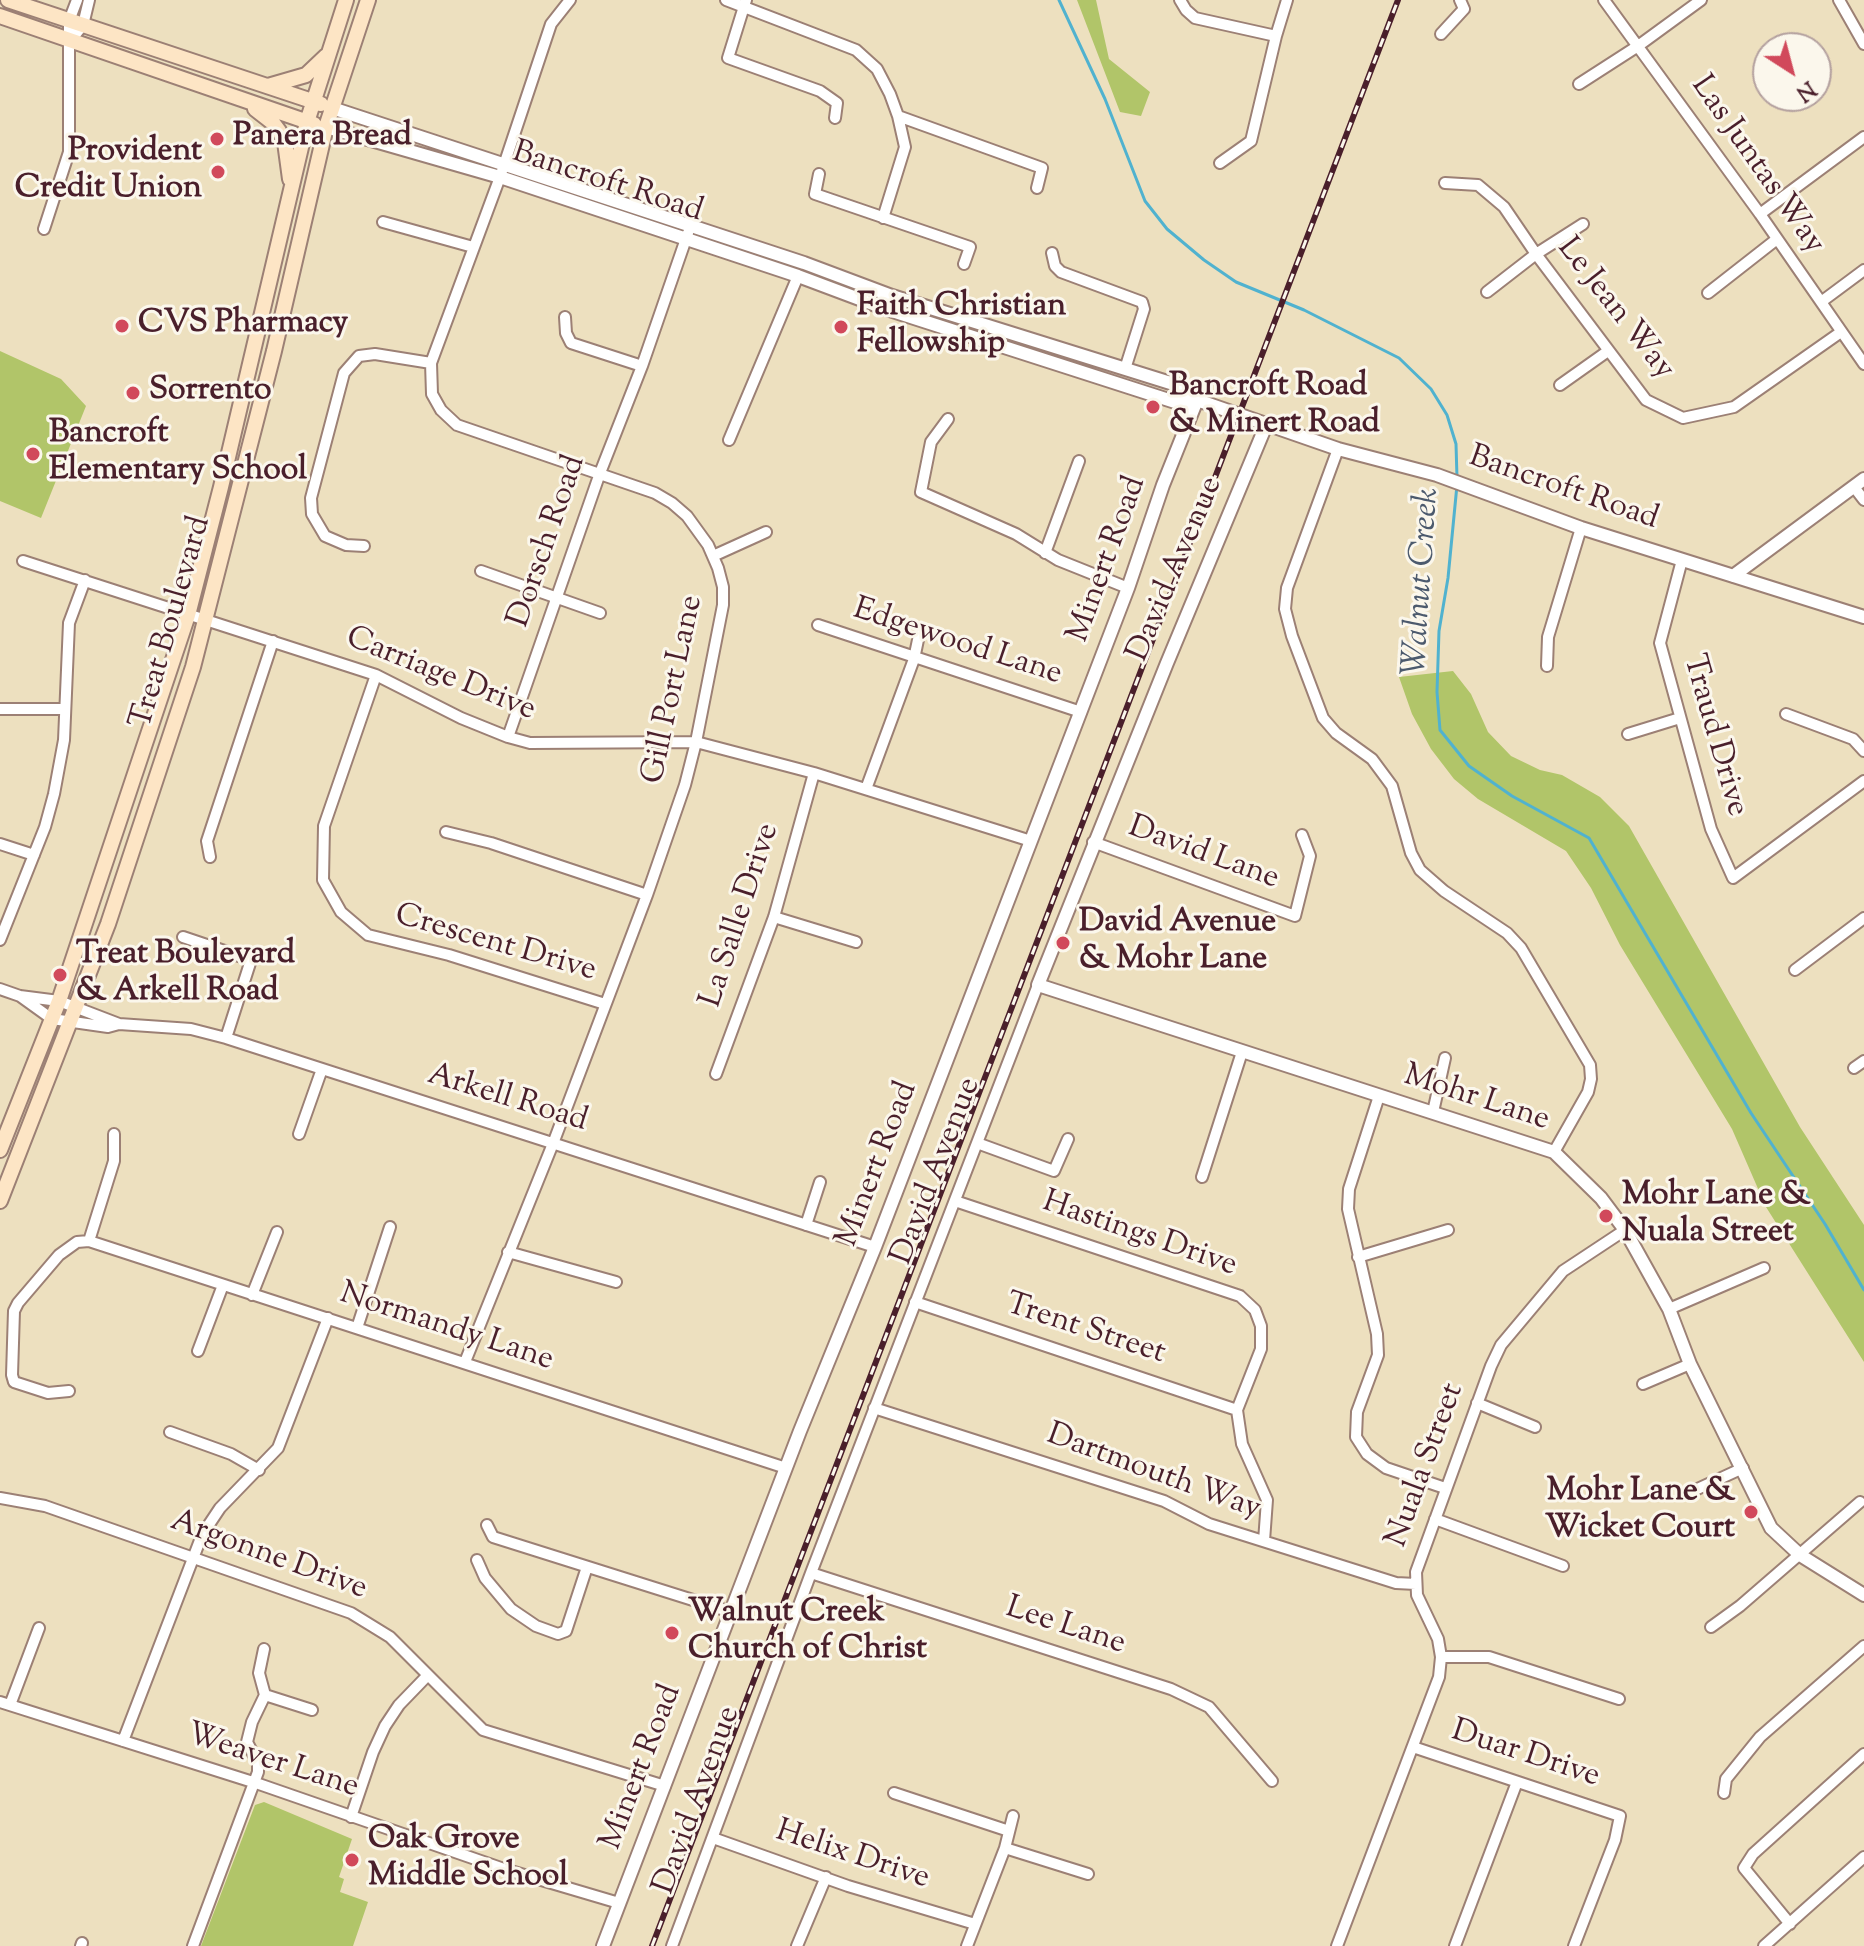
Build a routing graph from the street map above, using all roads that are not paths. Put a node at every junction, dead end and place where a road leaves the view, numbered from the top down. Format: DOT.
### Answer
graph roads {
  1 [pos="8,0"];
  2 [pos="77,0"];
  3 [pos="89,0"];
  4 [pos="346,0"];
  5 [pos="368,0"];
  6 [pos="570,0"];
  7 [pos="726,0"];
  8 [pos="1180,0"];
  9 [pos="1287,0"];
  10 [pos="1460,0"];
  11 [pos="1604,0"];
  12 [pos="1701,0"];
  13 [pos="1839,0"];
  14 [pos="745,3"];
  15 [pos="0,16"];
  16 [pos="76,23"];
  17 [pos="1441,34"];
  18 [pos="1276,36"];
  19 [pos="70,41"];
  20 [pos="1864,44"];
  21 [pos="1638,46"];
  22 [pos="329,53"];
  23 [pos="1579,84"];
  24 [pos="268,86"];
  25 [pos="241,99"];
  26 [pos="313,101"];
  27 [pos="332,108"];
  28 [pos="898,116"];
  29 [pos="835,118"];
  30 [pos="307,122"];
  31 [pos="326,127"];
  32 [pos="1864,137"];
  33 [pos="1220,163"];
  34 [pos="504,164"];
  35 [pos="819,174"];
  36 [pos="500,177"];
  37 [pos="1445,183"];
  38 [pos="291,188"];
  39 [pos="1037,188"];
  40 [pos="1760,214"];
  41 [pos="883,218"];
  42 [pos="383,222"];
  43 [pos="1583,224"];
  44 [pos="690,227"];
  45 [pos="44,229"];
  46 [pos="1777,239"];
  47 [pos="685,240"];
  48 [pos="473,247"];
  49 [pos="1052,253"];
  50 [pos="1536,254"];
  51 [pos="964,264"];
  52 [pos="1864,270"];
  53 [pos="798,276"];
  54 [pos="1487,292"];
  55 [pos="1708,293"];
  56 [pos="1821,302"];
  57 [pos="565,317"];
  58 [pos="1841,332"];
  59 [pos="1608,351"];
  60 [pos="431,363"];
  61 [pos="1864,364"];
  62 [pos="642,366"];
  63 [pos="1125,369"];
  64 [pos="1560,385"];
  65 [pos="1197,400"];
  66 [pos="948,419"];
  67 [pos="1267,423"];
  68 [pos="729,440"];
  69 [pos="1338,449"];
  70 [pos="1079,461"];
  71 [pos="600,473"];
  72 [pos="1859,483"];
  73 [pos="1864,500"];
  74 [pos="1581,528"];
  75 [pos="766,532"];
  76 [pos="364,546"];
  77 [pos="1045,553"];
  78 [pos="713,556"];
  79 [pos="1682,560"];
  80 [pos="23,561"];
  81 [pos="481,571"];
  82 [pos="1733,576"];
  83 [pos="85,580"];
  84 [pos="1128,588"];
  85 [pos="556,599"];
  86 [pos="600,613"];
  87 [pos="188,615"];
  88 [pos="1864,617"];
  89 [pos="206,621"];
  90 [pos="818,625"];
  91 [pos="919,635"];
  92 [pos="273,641"];
  93 [pos="914,659"];
  94 [pos="1547,666"];
  95 [pos="376,675"];
  96 [pos="0,709"];
  97 [pos="65,709"];
  98 [pos="1081,712"];
  99 [pos="1786,714"];
  100 [pos="1680,718"];
  101 [pos="1628,734"];
  102 [pos="508,737"];
  103 [pos="696,742"];
  104 [pos="1864,751"];
  105 [pos="814,773"];
  106 [pos="1864,781"];
  107 [pos="866,789"];
  108 [pos="446,832"];
  109 [pos="1302,835"];
  110 [pos="1031,841"];
  111 [pos="1093,842"];
  112 [pos="0,844"];
  113 [pos="34,855"];
  114 [pos="210,857"];
  115 [pos="647,895"];
  116 [pos="774,917"];
  117 [pos="1864,918"];
  118 [pos="183,937"];
  119 [pos="0,940"];
  120 [pos="856,942"];
  121 [pos="1795,970"];
  122 [pos="1038,985"];
  123 [pos="0,989"];
  124 [pos="20,996"];
  125 [pos="59,1001"];
  126 [pos="605,1004"];
  127 [pos="78,1007"];
  128 [pos="52,1019"];
  129 [pos="72,1022"];
  130 [pos="119,1024"];
  131 [pos="226,1038"];
  132 [pos="1242,1052"];
  133 [pos="1445,1058"];
  134 [pos="322,1069"];
  135 [pos="716,1074"];
  136 [pos="1379,1096"];
  137 [pos="1433,1112"];
  138 [pos="114,1134"];
  139 [pos="299,1134"];
  140 [pos="1068,1139"];
  141 [pos="554,1141"];
  142 [pos="977,1143"];
  143 [pos="0,1150"];
  144 [pos="1554,1152"];
  145 [pos="1202,1177"];
  146 [pos="820,1182"];
  147 [pos="0,1201"];
  148 [pos="955,1201"];
  149 [pos="806,1225"];
  150 [pos="390,1227"];
  151 [pos="1448,1230"];
  152 [pos="1625,1230"];
  153 [pos="277,1232"];
  154 [pos="89,1241"];
  155 [pos="875,1247"];
  156 [pos="508,1252"];
  157 [pos="1358,1257"];
  158 [pos="1764,1268"];
  159 [pos="616,1282"];
  160 [pos="223,1285"];
  161 [pos="252,1295"];
  162 [pos="915,1302"];
  163 [pos="1669,1309"];
  164 [pos="328,1318"];
  165 [pos="357,1328"];
  166 [pos="198,1351"];
  167 [pos="465,1362"];
  168 [pos="1690,1364"];
  169 [pos="1643,1384"];
  170 [pos="69,1391"];
  171 [pos="1477,1403"];
  172 [pos="874,1408"];
  173 [pos="1237,1410"];
  174 [pos="1535,1427"];
  175 [pos="170,1432"];
  176 [pos="786,1468"];
  177 [pos="1743,1468"];
  178 [pos="259,1470"];
  179 [pos="1445,1488"];
  180 [pos="1693,1491"];
  181 [pos="0,1498"];
  182 [pos="1860,1502"];
  183 [pos="1435,1519"];
  184 [pos="487,1525"];
  185 [pos="1264,1541"];
  186 [pos="1800,1555"];
  187 [pos="194,1556"];
  188 [pos="477,1560"];
  189 [pos="1563,1566"];
  190 [pos="587,1567"];
  191 [pos="811,1573"];
  192 [pos="1416,1584"];
  193 [pos="1864,1595"];
  194 [pos="731,1612"];
  195 [pos="1711,1627"];
  196 [pos="39,1628"];
  197 [pos="1864,1646"];
  198 [pos="264,1649"];
  199 [pos="1441,1657"];
  200 [pos="428,1675"];
  201 [pos="265,1695"];
  202 [pos="1619,1699"];
  203 [pos="5,1703"];
  204 [pos="312,1710"];
  205 [pos="123,1741"];
  206 [pos="1413,1747"];
  207 [pos="1864,1754"];
  208 [pos="1272,1781"];
  209 [pos="1517,1782"];
  210 [pos="256,1783"];
  211 [pos="665,1786"];
  212 [pos="894,1793"];
  213 [pos="1724,1793"];
  214 [pos="1013,1816"];
  215 [pos="351,1817"];
  216 [pos="1009,1831"];
  217 [pos="713,1838"];
  218 [pos="1005,1848"];
  219 [pos="1864,1857"];
  220 [pos="1088,1874"];
  221 [pos="826,1877"];
  222 [pos="619,1903"];
  223 [pos="975,1924"];
  224 [pos="1790,1924"];
  225 [pos="193,1946"];
  226 [pos="603,1946"];
  227 [pos="672,1946"];
  228 [pos="797,1946"];
  229 [pos="967,1946"];
  230 [pos="1337,1946"];
  231 [pos="1455,1946"];
  232 [pos="1574,1946"];
  233 [pos="1764,1946"];
  1 -- 16 [label="main road, Bancroft Road"];
  2 -- 16 [label="street"];
  3 -- 16 [label="street"];
  4 -- 22 [label="main road, Treat Boulevard"];
  5 -- 27 [label="main road, Treat Boulevard"];
  6 -- 34 [label="street, Gill Port Lane"];
  7 -- 14 [label="street"];
  8 -- 18 [label="street"];
  9 -- 18 [label="street"];
  10 -- 17 [label="street"];
  11 -- 21 [label="street, Las Juntas Way"];
  12 -- 21 [label="street"];
  13 -- 20 [label="street"];
  14 -- 28 [label="street"];
  14 -- 29 [label="street"];
  15 -- 19 [label="main road, Bancroft Road"];
  16 -- 19 [label="street"];
  16 -- 24 [label="main road, Bancroft Road"];
  18 -- 33 [label="street"];
  19 -- 25 [label="main road, Bancroft Road"];
  19 -- 45 [label="street"];
  21 -- 23 [label="street"];
  21 -- 40 [label="street, Las Juntas Way"];
  22 -- 24 [label="main road"];
  22 -- 26 [label="main road, Treat Boulevard"];
  24 -- 26 [label="main road, Bancroft Road"];
  25 -- 30 [label="main road, Bancroft Road"];
  25 -- 38 [label="main road"];
  26 -- 27 [label="main road, Bancroft Road"];
  26 -- 30 [label="main road, Treat Boulevard"];
  27 -- 31 [label="main road, Treat Boulevard"];
  27 -- 34 [label="street, Bancroft Road"];
  28 -- 39 [label="street"];
  28 -- 41 [label="street"];
  30 -- 31 [label="main road, Bancroft Road"];
  30 -- 38 [label="main road, Treat Boulevard"];
  31 -- 36 [label="street, Bancroft Road"];
  31 -- 89 [label="main road, Treat Boulevard"];
  32 -- 40 [label="street"];
  34 -- 36 [label="street, Gill Port Lane"];
  34 -- 44 [label="street, Bancroft Road"];
  35 -- 41 [label="street"];
  36 -- 47 [label="street, Bancroft Road"];
  36 -- 48 [label="street, Gill Port Lane"];
  37 -- 50 [label="street, Le Jean Way"];
  38 -- 87 [label="main road, Treat Boulevard"];
  40 -- 46 [label="street, Las Juntas Way"];
  41 -- 51 [label="street"];
  42 -- 48 [label="street"];
  43 -- 50 [label="street"];
  44 -- 47 [label="street, Dorsch Road"];
  44 -- 63 [label="street, Bancroft Road"];
  46 -- 55 [label="street"];
  46 -- 56 [label="street, Las Juntas Way"];
  47 -- 53 [label="street, Bancroft Road"];
  47 -- 62 [label="street, Dorsch Road"];
  48 -- 60 [label="street, Gill Port Lane"];
  49 -- 63 [label="street"];
  50 -- 54 [label="street"];
  50 -- 59 [label="street, Le Jean Way"];
  52 -- 56 [label="street"];
  53 -- 65 [label="street, Bancroft Road"];
  53 -- 68 [label="street"];
  56 -- 58 [label="street, Las Juntas Way"];
  57 -- 62 [label="street"];
  58 -- 59 [label="street, Le Jean Way"];
  58 -- 61 [label="street, Las Juntas Way"];
  59 -- 64 [label="street"];
  60 -- 71 [label="street, Gill Port Lane"];
  60 -- 76 [label="street"];
  62 -- 71 [label="street, Dorsch Road"];
  63 -- 65 [label="street, Bancroft Road"];
  65 -- 67 [label="street, Bancroft Road"];
  65 -- 84 [label="street, Minert Road"];
  66 -- 77 [label="street"];
  67 -- 69 [label="street, Bancroft Road"];
  67 -- 111 [label="street, David Avenue"];
  69 -- 74 [label="street, Bancroft Road"];
  69 -- 144 [label="street"];
  70 -- 77 [label="street"];
  71 -- 78 [label="street, Gill Port Lane"];
  71 -- 85 [label="street, Dorsch Road"];
  72 -- 73 [label="street"];
  72 -- 82 [label="street"];
  74 -- 79 [label="street, Bancroft Road"];
  74 -- 94 [label="street"];
  75 -- 78 [label="street"];
  77 -- 84 [label="street"];
  78 -- 103 [label="street, Gill Port Lane"];
  79 -- 82 [label="street, Bancroft Road"];
  79 -- 100 [label="street, Traud Drive"];
  80 -- 83 [label="street, Carriage Drive"];
  81 -- 85 [label="street"];
  82 -- 88 [label="street, Bancroft Road"];
  83 -- 87 [label="street, Carriage Drive"];
  83 -- 97 [label="street"];
  84 -- 98 [label="street, Minert Road"];
  85 -- 86 [label="street"];
  85 -- 102 [label="street, Dorsch Road"];
  87 -- 89 [label="street, Carriage Drive"];
  87 -- 125 [label="main road, Treat Boulevard"];
  89 -- 92 [label="street, Carriage Drive"];
  89 -- 127 [label="main road, Treat Boulevard"];
  90 -- 93 [label="street, Edgewood Lane"];
  91 -- 93 [label="street"];
  92 -- 95 [label="street, Carriage Drive"];
  92 -- 114 [label="street"];
  93 -- 98 [label="street, Edgewood Lane"];
  93 -- 107 [label="street"];
  95 -- 102 [label="street, Carriage Drive"];
  95 -- 126 [label="street, Crescent Drive"];
  96 -- 97 [label="street"];
  97 -- 113 [label="street"];
  98 -- 110 [label="street, Minert Road"];
  99 -- 104 [label="street"];
  100 -- 101 [label="street"];
  100 -- 106 [label="street, Traud Drive"];
  102 -- 103 [label="street, Carriage Drive"];
  103 -- 105 [label="street, Carriage Drive"];
  103 -- 115 [label="street, Gill Port Lane"];
  105 -- 107 [label="street, Carriage Drive"];
  105 -- 116 [label="street, La Salle Drive"];
  107 -- 110 [label="street, Carriage Drive"];
  108 -- 115 [label="street"];
  109 -- 111 [label="street, David Lane"];
  110 -- 155 [label="street, Minert Road"];
  111 -- 122 [label="street, David Avenue"];
  112 -- 113 [label="street"];
  113 -- 119 [label="street"];
  115 -- 126 [label="street, Gill Port Lane"];
  116 -- 120 [label="street"];
  116 -- 135 [label="street, La Salle Drive"];
  117 -- 121 [label="street"];
  118 -- 131 [label="street"];
  122 -- 132 [label="street, Mohr Lane"];
  122 -- 142 [label="street, David Avenue"];
  123 -- 124 [label="street, Arkell Road"];
  124 -- 125 [label="street, Arkell Road"];
  124 -- 128 [label="street, Arkell Road"];
  125 -- 127 [label="street, Arkell Road"];
  125 -- 128 [label="main road, Treat Boulevard"];
  126 -- 141 [label="street, Gill Port Lane"];
  127 -- 129 [label="main road, Treat Boulevard"];
  127 -- 130 [label="street, Arkell Road"];
  128 -- 129 [label="street, Arkell Road"];
  128 -- 143 [label="main road, Treat Boulevard"];
  129 -- 130 [label="street, Arkell Road"];
  129 -- 147 [label="main road, Treat Boulevard"];
  130 -- 131 [label="street, Arkell Road"];
  131 -- 134 [label="street, Arkell Road"];
  132 -- 136 [label="street, Mohr Lane"];
  132 -- 145 [label="street"];
  133 -- 137 [label="street"];
  134 -- 139 [label="street"];
  134 -- 141 [label="street, Arkell Road"];
  136 -- 137 [label="street, Mohr Lane"];
  136 -- 157 [label="street"];
  137 -- 144 [label="street, Mohr Lane"];
  138 -- 154 [label="street"];
  140 -- 142 [label="street"];
  141 -- 149 [label="street, Arkell Road"];
  141 -- 156 [label="street, Gill Port Lane"];
  142 -- 148 [label="street, David Avenue"];
  144 -- 152 [label="street, Mohr Lane"];
  146 -- 149 [label="street"];
  148 -- 162 [label="street, David Avenue"];
  148 -- 173 [label="street, Hastings Drive"];
  149 -- 155 [label="street, Arkell Road"];
  150 -- 165 [label="street"];
  151 -- 157 [label="street"];
  152 -- 163 [label="street, Mohr Lane"];
  152 -- 171 [label="street, Nuala Street"];
  153 -- 161 [label="street"];
  154 -- 160 [label="street, Normandy Lane"];
  154 -- 170 [label="street"];
  155 -- 176 [label="street, Minert Road"];
  156 -- 159 [label="street"];
  156 -- 167 [label="street, Gill Port Lane"];
  157 -- 179 [label="street"];
  158 -- 163 [label="street"];
  160 -- 161 [label="street, Normandy Lane"];
  160 -- 166 [label="street"];
  161 -- 164 [label="street, Normandy Lane"];
  162 -- 172 [label="street, David Avenue"];
  162 -- 173 [label="street, Trent Street"];
  163 -- 168 [label="street, Mohr Lane"];
  164 -- 165 [label="street, Normandy Lane"];
  164 -- 178 [label="street"];
  165 -- 167 [label="street, Normandy Lane"];
  167 -- 176 [label="street, Normandy Lane"];
  168 -- 169 [label="street"];
  168 -- 177 [label="street, Mohr Lane"];
  171 -- 174 [label="street"];
  171 -- 179 [label="street, Nuala Street"];
  172 -- 185 [label="street, Dartmouth Way"];
  172 -- 191 [label="street, David Avenue"];
  173 -- 185 [label="street"];
  175 -- 178 [label="street"];
  176 -- 194 [label="street, Minert Road"];
  177 -- 180 [label="street"];
  177 -- 186 [label="street, Mohr Lane"];
  178 -- 187 [label="street"];
  179 -- 183 [label="street, Nuala Street"];
  181 -- 187 [label="street, Argonne Drive"];
  182 -- 186 [label="street"];
  183 -- 189 [label="street"];
  183 -- 192 [label="street, Nuala Street"];
  184 -- 190 [label="street"];
  185 -- 192 [label="street, Dartmouth Way"];
  186 -- 193 [label="street, Mohr Lane"];
  186 -- 195 [label="street"];
  187 -- 200 [label="street, Argonne Drive"];
  187 -- 205 [label="street"];
  188 -- 190 [label="street"];
  190 -- 194 [label="street"];
  191 -- 208 [label="street, Lee Lane"];
  191 -- 217 [label="street, David Avenue"];
  192 -- 199 [label="street, Nuala Street"];
  194 -- 211 [label="street, Minert Road"];
  196 -- 203 [label="street"];
  197 -- 213 [label="street"];
  198 -- 201 [label="street"];
  199 -- 202 [label="street"];
  199 -- 206 [label="street"];
  200 -- 211 [label="street, Argonne Drive"];
  200 -- 215 [label="street"];
  201 -- 204 [label="street"];
  201 -- 210 [label="street"];
  203 -- 205 [label="street, Weaver Lane"];
  205 -- 210 [label="street, Weaver Lane"];
  206 -- 209 [label="street, Duar Drive"];
  206 -- 230 [label="street"];
  207 -- 224 [label="street"];
  209 -- 231 [label="street"];
  209 -- 232 [label="street, Duar Drive"];
  210 -- 215 [label="street, Weaver Lane"];
  210 -- 225 [label="street"];
  211 -- 222 [label="street, Minert Road"];
  212 -- 216 [label="street"];
  214 -- 216 [label="street"];
  215 -- 222 [label="street, Weaver Lane"];
  216 -- 218 [label="street"];
  217 -- 221 [label="street, Helix Drive"];
  217 -- 227 [label="street, David Avenue"];
  218 -- 220 [label="street"];
  218 -- 223 [label="street"];
  219 -- 224 [label="street"];
  221 -- 223 [label="street, Helix Drive"];
  221 -- 228 [label="street"];
  222 -- 226 [label="street, Minert Road"];
  223 -- 229 [label="street"];
  224 -- 233 [label="street"];
}
